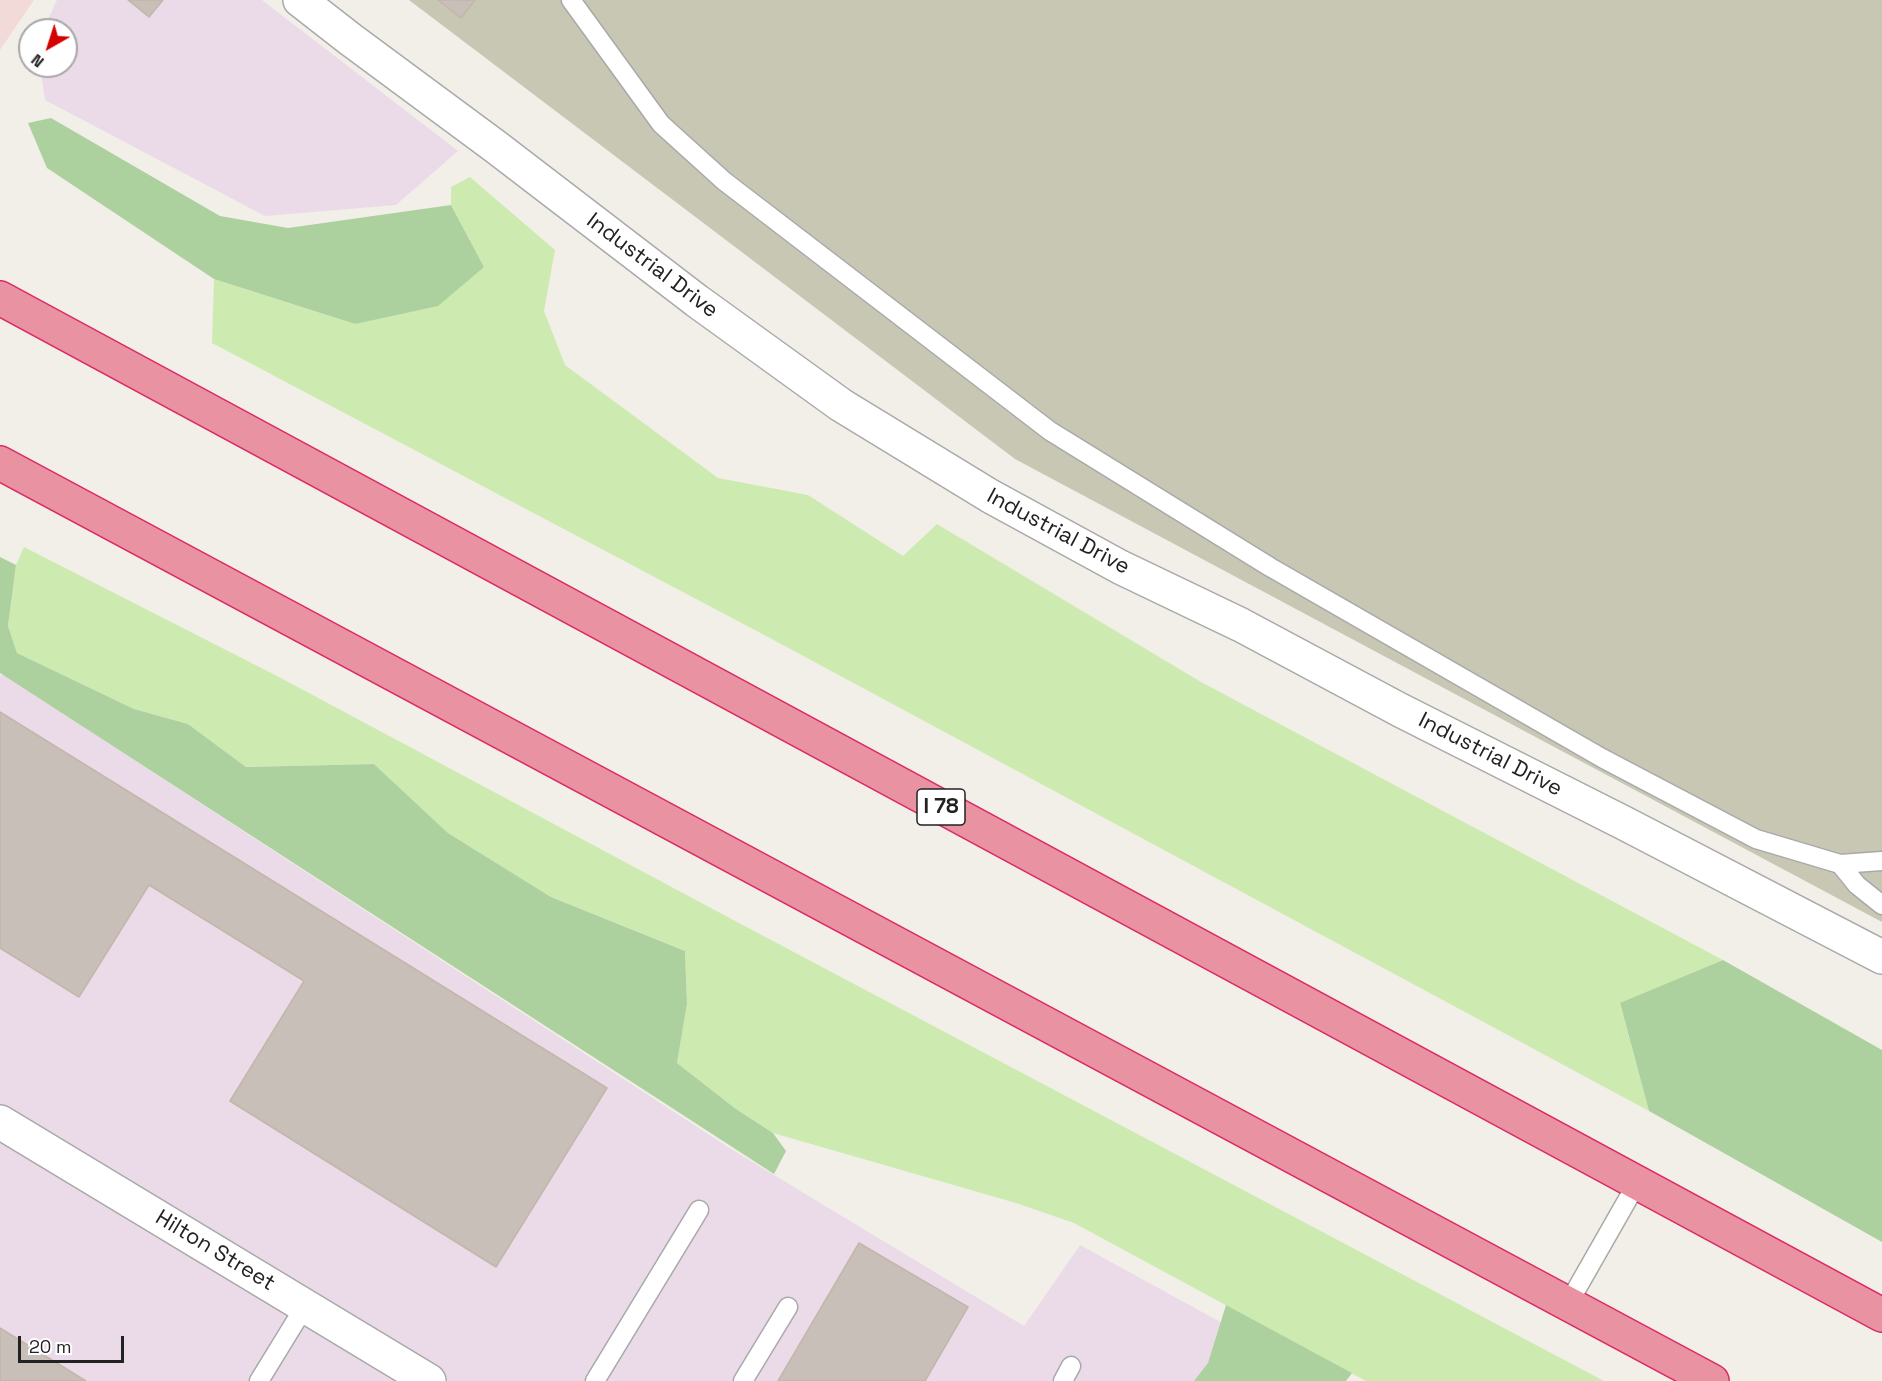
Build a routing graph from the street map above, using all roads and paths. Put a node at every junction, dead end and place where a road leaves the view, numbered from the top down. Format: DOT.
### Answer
graph roads {
  1 [pos="300,0"];
  2 [pos="571,0"];
  3 [pos="0,298"];
  4 [pos="0,463"];
  5 [pos="1882,861"];
  6 [pos="1840,864"];
  7 [pos="1882,905"];
  8 [pos="1882,957"];
  9 [pos="0,1122"];
  10 [pos="1637,1183"];
  11 [pos="699,1210"];
  12 [pos="1568,1304"];
  13 [pos="305,1306"];
  14 [pos="788,1306"];
  15 [pos="1882,1315"];
  16 [pos="259,1381"];
  17 [pos="429,1381"];
  18 [pos="595,1381"];
  19 [pos="742,1381"];
  20 [pos="1712,1381"];
  1 -- 8 [label="street, Industrial Drive"];
  2 -- 6 [label="lane"];
  3 -- 10 [label="highway, I 78"];
  4 -- 12 [label="highway"];
  5 -- 6 [label="lane"];
  6 -- 7 [label="lane"];
  9 -- 13 [label="street, Hilton Street"];
  10 -- 12 [label="lane"];
  10 -- 15 [label="highway, I 78"];
  11 -- 18 [label="lane"];
  12 -- 20 [label="highway"];
  13 -- 16 [label="lane"];
  13 -- 17 [label="street, Hilton Street"];
  14 -- 19 [label="lane"];
}
